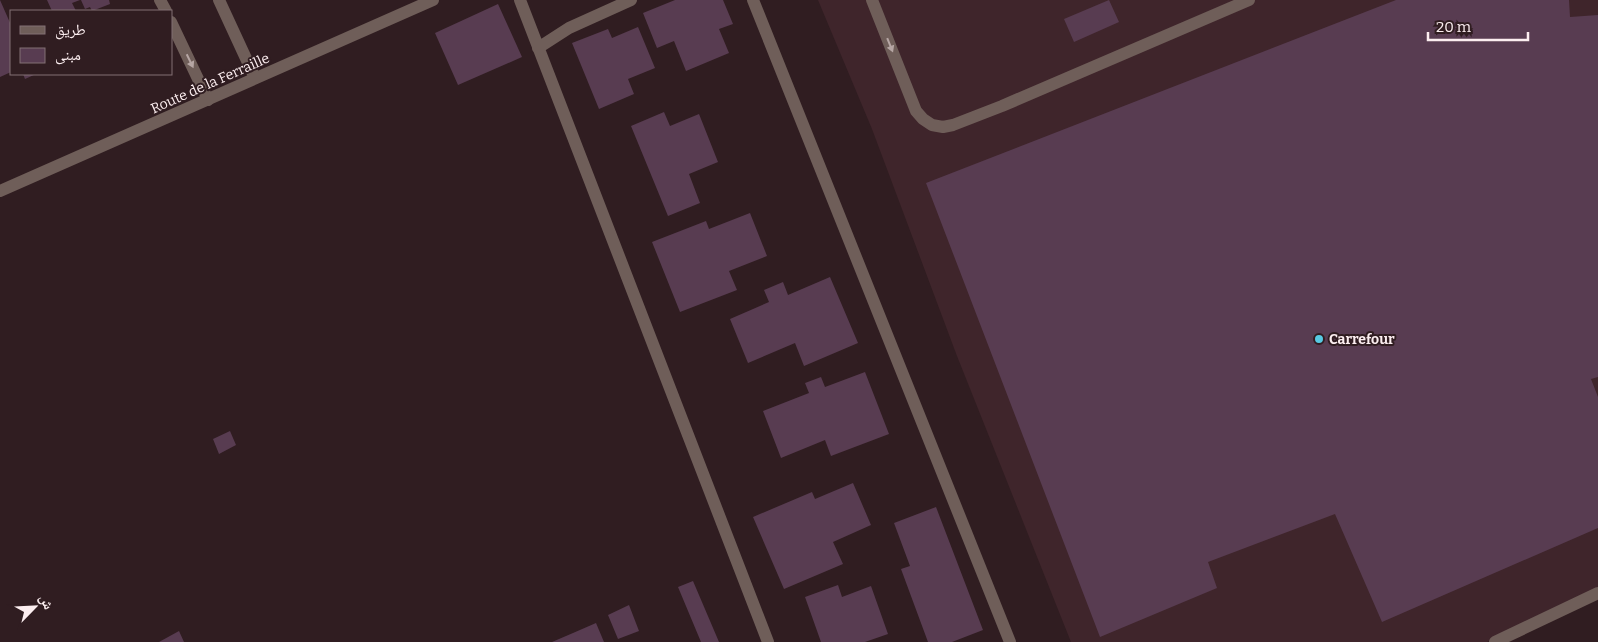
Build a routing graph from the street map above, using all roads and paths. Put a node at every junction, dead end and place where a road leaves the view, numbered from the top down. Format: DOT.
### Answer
graph roads {
  1 [pos="219,0"];
  2 [pos="432,0"];
  3 [pos="520,0"];
  4 [pos="631,0"];
  5 [pos="753,0"];
  6 [pos="872,0"];
  7 [pos="1249,0"];
  8 [pos="172,24"];
  9 [pos="538,48"];
  10 [pos="255,78"];
  11 [pos="208,100"];
  12 [pos="0,191"];
  13 [pos="1598,593"];
  14 [pos="768,642"];
  15 [pos="1010,642"];
  16 [pos="1495,642"];
  1 -- 10 [label="street"];
  2 -- 10 [label="street, Route de la Ferraille"];
  3 -- 9 [label="street"];
  4 -- 9 [label="street"];
  5 -- 15 [label="street"];
  6 -- 7 [label="street, one-way"];
  8 -- 11 [label="street, one-way"];
  9 -- 14 [label="street"];
  10 -- 11 [label="street, Route de la Ferraille"];
  11 -- 12 [label="street, Route de la Ferraille"];
  13 -- 16 [label="street"];
}
